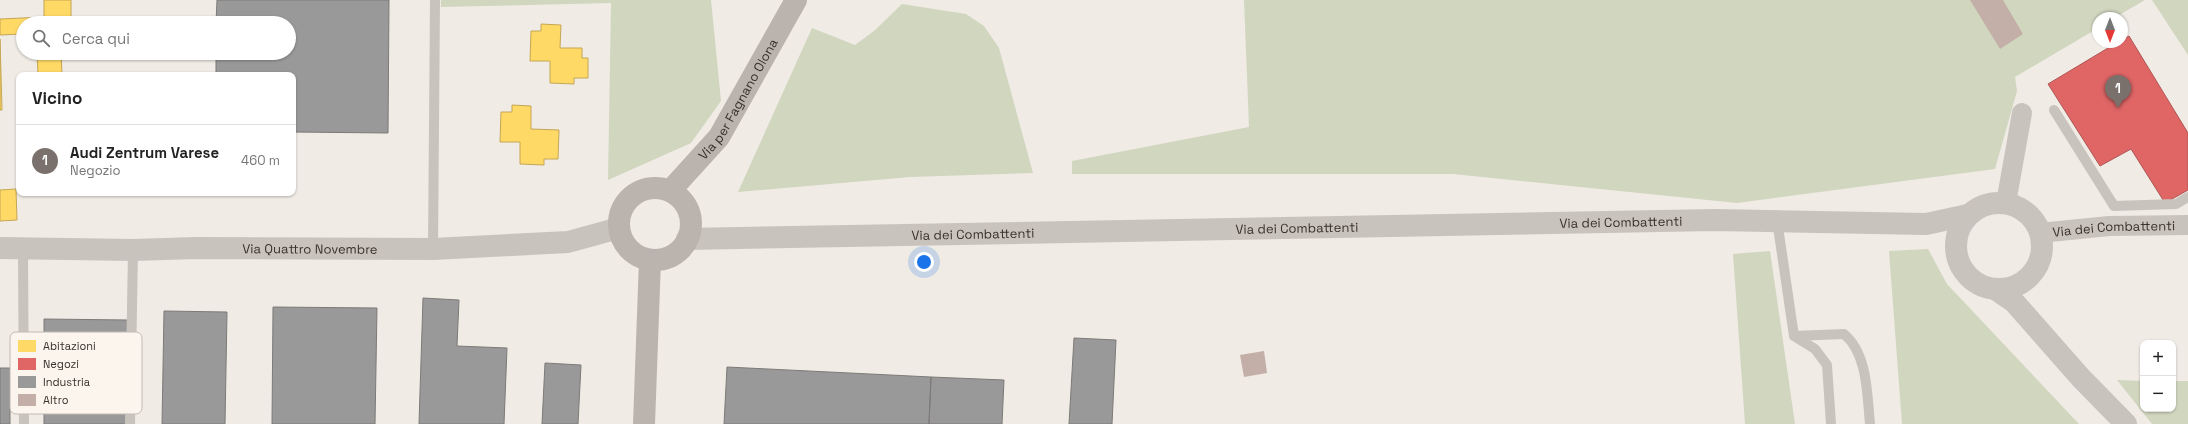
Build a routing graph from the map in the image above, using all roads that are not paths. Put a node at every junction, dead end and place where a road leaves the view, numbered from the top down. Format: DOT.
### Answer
graph roads {
  1 [pos="435,0"];
  2 [pos="796,0"];
  3 [pos="2054,110"];
  4 [pos="2022,113"];
  5 [pos="670,192"];
  6 [pos="2188,197"];
  7 [pos="2006,203"];
  8 [pos="2114,206"];
  9 [pos="1968,215"];
  10 [pos="1777,220"];
  11 [pos="1905,224"];
  12 [pos="2188,225"];
  13 [pos="2109,226"];
  14 [pos="619,228"];
  15 [pos="2040,233"];
  16 [pos="687,239"];
  17 [pos="0,248"];
  18 [pos="23,248"];
  19 [pos="433,249"];
  20 [pos="133,250"];
  21 [pos="1956,253"];
  22 [pos="650,260"];
  23 [pos="2034,271"];
  24 [pos="1995,289"];
  25 [pos="2040,330"];
  26 [pos="23,332"];
  27 [pos="132,332"];
  28 [pos="1794,336"];
  29 [pos="24,414"];
  30 [pos="130,414"];
  31 [pos="24,424"];
  32 [pos="130,424"];
  33 [pos="644,424"];
  34 [pos="1831,424"];
  35 [pos="1870,424"];
  36 [pos="2126,424"];
  1 -- 19 [label="lane"];
  2 -- 5 [label="main road, Via per Fagnano Olona"];
  3 -- 8 [label="lane"];
  4 -- 7 [label="street"];
  5 -- 14 [label="main road"];
  5 -- 16 [label="main road"];
  6 -- 8 [label="lane"];
  7 -- 9 [label="street, Via dei Combattenti"];
  7 -- 15 [label="street, Via dei Combattenti"];
  8 -- 13 [label="lane"];
  9 -- 11 [label="street, Via dei Combattenti"];
  9 -- 21 [label="street, Via dei Combattenti"];
  10 -- 11 [label="street, Via dei Combattenti"];
  10 -- 16 [label="street, Via dei Combattenti"];
  10 -- 28 [label="lane"];
  11 -- 21 [label="street, Via dei Combattenti"];
  12 -- 13 [label="street, Via dei Combattenti"];
  13 -- 15 [label="street, Via dei Combattenti"];
  14 -- 19 [label="street, Via Quattro Novembre"];
  14 -- 22 [label="main road"];
  15 -- 23 [label="street, Via dei Combattenti"];
  16 -- 22 [label="main road"];
  17 -- 18 [label="street, Via Quattro Novembre"];
  18 -- 20 [label="street, Via Quattro Novembre"];
  18 -- 26 [label="lane"];
  19 -- 20 [label="street, Via Quattro Novembre"];
  20 -- 27 [label="lane"];
  21 -- 24 [label="street, Via dei Combattenti"];
  22 -- 33 [label="main road"];
  23 -- 24 [label="street"];
  23 -- 25 [label="street"];
  24 -- 25 [label="street, Via dei Combattenti"];
  25 -- 36 [label="street, Via dei Combattenti"];
  28 -- 34 [label="lane"];
  28 -- 35 [label="lane"];
  29 -- 31 [label="lane"];
  30 -- 32 [label="lane"];
}
